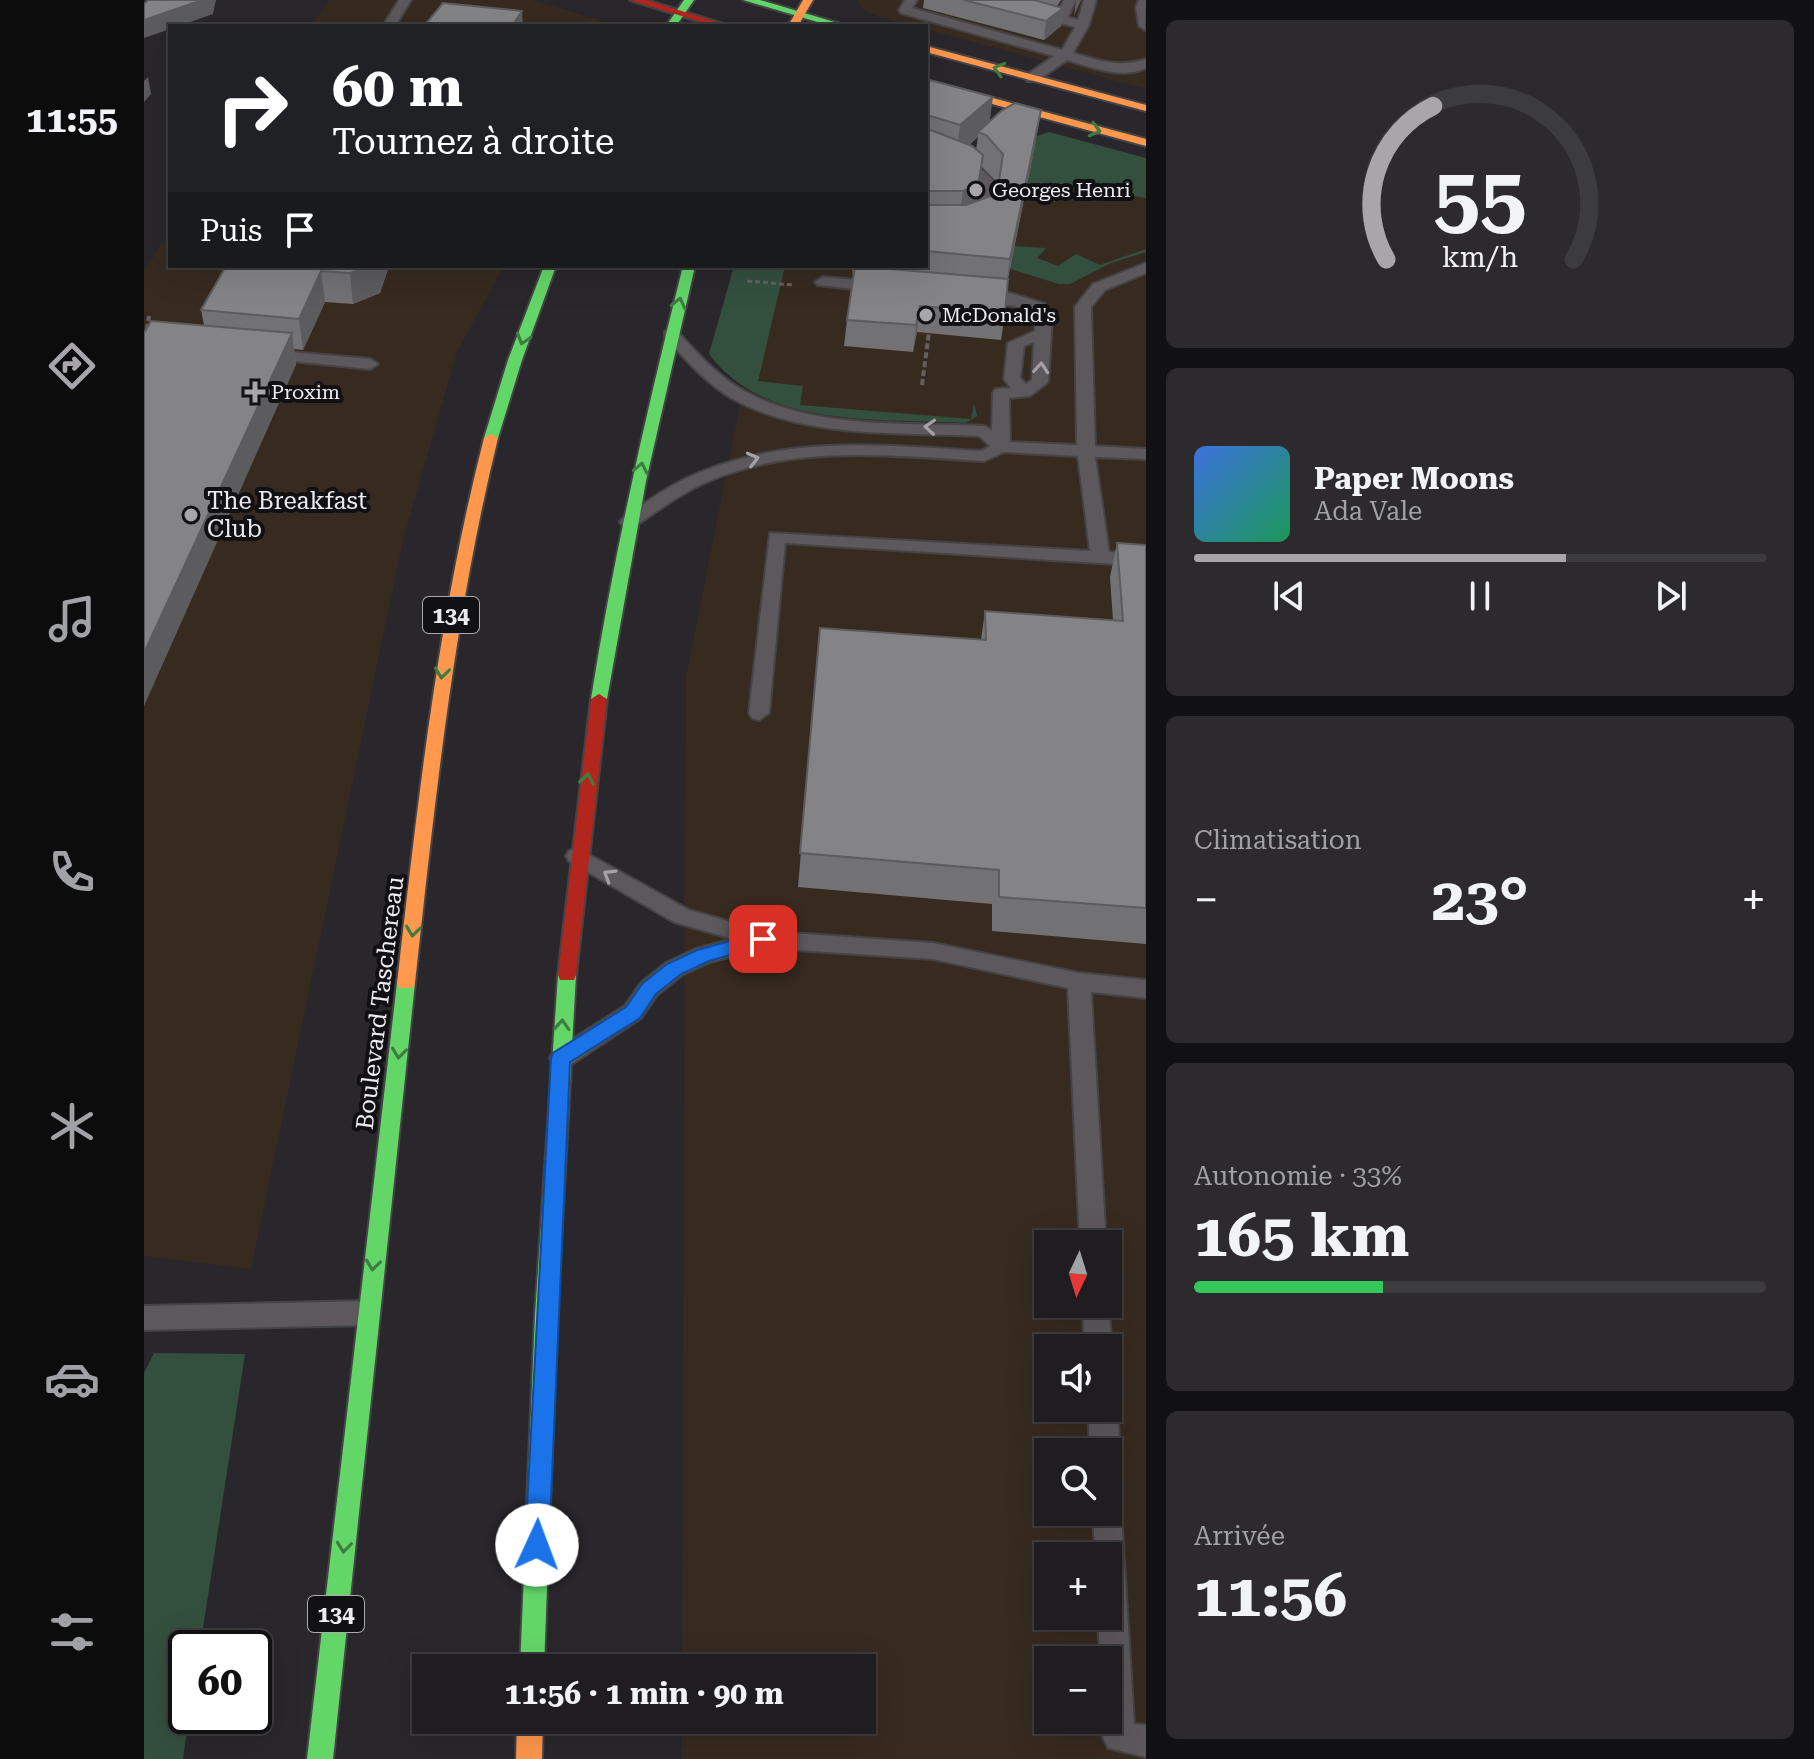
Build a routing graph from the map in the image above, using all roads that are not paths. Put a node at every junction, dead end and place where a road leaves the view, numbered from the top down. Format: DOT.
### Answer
graph roads {
  1 [pos="405,0"];
  2 [pos="635,0"];
  3 [pos="748,0"];
  4 [pos="911,0"];
  5 [pos="981,0"];
  6 [pos="1070,0"];
  7 [pos="1090,0"];
  8 [pos="1145,0"];
  9 [pos="680,13"];
  10 [pos="800,13"];
  11 [pos="1060,20"];
  12 [pos="390,24"];
  13 [pos="718,24"];
  14 [pos="836,24"];
  15 [pos="1083,25"];
  16 [pos="1145,26"];
  17 [pos="928,50"];
  18 [pos="1066,54"];
  19 [pos="1146,63"];
  20 [pos="1032,78"];
  21 [pos="928,84"];
  22 [pos="1146,108"];
  23 [pos="1146,143"];
  24 [pos="928,152"];
  25 [pos="928,229"];
  26 [pos="549,268"];
  27 [pos="688,268"];
  28 [pos="1146,268"];
  29 [pos="823,282"];
  30 [pos="901,289"];
  31 [pos="964,294"];
  32 [pos="671,334"];
  33 [pos="1043,334"];
  34 [pos="250,353"];
  35 [pos="370,364"];
  36 [pos="1024,392"];
  37 [pos="1001,447"];
  38 [pos="1086,452"];
  39 [pos="1146,454"];
  40 [pos="629,522"];
  41 [pos="1100,556"];
  42 [pos="1146,560"];
  43 [pos="759,713"];
  44 [pos="577,856"];
  45 [pos="763,939"];
  46 [pos="1079,982"];
  47 [pos="1146,989"];
  48 [pos="560,1058"];
  49 [pos="1092,1230"];
  50 [pos="367,1313"];
  51 [pos="144,1318"];
  52 [pos="1108,1526"];
  53 [pos="533,1654"];
  54 [pos="530,1734"];
  55 [pos="1146,1741"];
  56 [pos="320,1759"];
  57 [pos="529,1759"];
  1 -- 12 [label="lane"];
  2 -- 9 [label="main road"];
  3 -- 10 [label="main road"];
  4 -- 18 [label="lane"];
  5 -- 11 [label="lane"];
  6 -- 11 [label="lane"];
  7 -- 15 [label="lane"];
  8 -- 16 [label="lane"];
  9 -- 13 [label="main road"];
  10 -- 14 [label="main road"];
  11 -- 15 [label="lane"];
  15 -- 18 [label="lane"];
  20 -- 17 [label="main road, one-way"];
  18 -- 19 [label="lane"];
  18 -- 20 [label="lane"];
  20 -- 22 [label="main road"];
  21 -- 23 [label="main road, one-way"];
  24 -- 25 [label="lane"];
  26 -- 50 [label="main road, Boulevard Taschereau / 134, one-way"];
  32 -- 27 [label="main road, one-way"];
  28 -- 38 [label="lane"];
  29 -- 30 [label="lane"];
  31 -- 33 [label="lane"];
  37 -- 32 [label="lane, one-way"];
  40 -- 32 [label="main road, one-way"];
  36 -- 33 [label="lane, one-way"];
  33 -- 36 [label="lane"];
  34 -- 35 [label="lane"];
  36 -- 37 [label="lane"];
  37 -- 38 [label="lane"];
  40 -- 37 [label="lane, one-way"];
  38 -- 39 [label="lane"];
  38 -- 41 [label="lane"];
  44 -- 40 [label="main road, one-way"];
  41 -- 42 [label="lane"];
  41 -- 43 [label="lane"];
  45 -- 44 [label="lane, one-way"];
  48 -- 44 [label="main road, one-way"];
  45 -- 46 [label="lane"];
  45 -- 48 [label="lane"];
  46 -- 47 [label="lane"];
  46 -- 49 [label="lane"];
  48 -- 53 [label="main road"];
  50 -- 51 [label="lane"];
  50 -- 56 [label="main road, Boulevard Taschereau / 134, one-way"];
  52 -- 55 [label="lane"];
  54 -- 57 [label="main road"];
}
